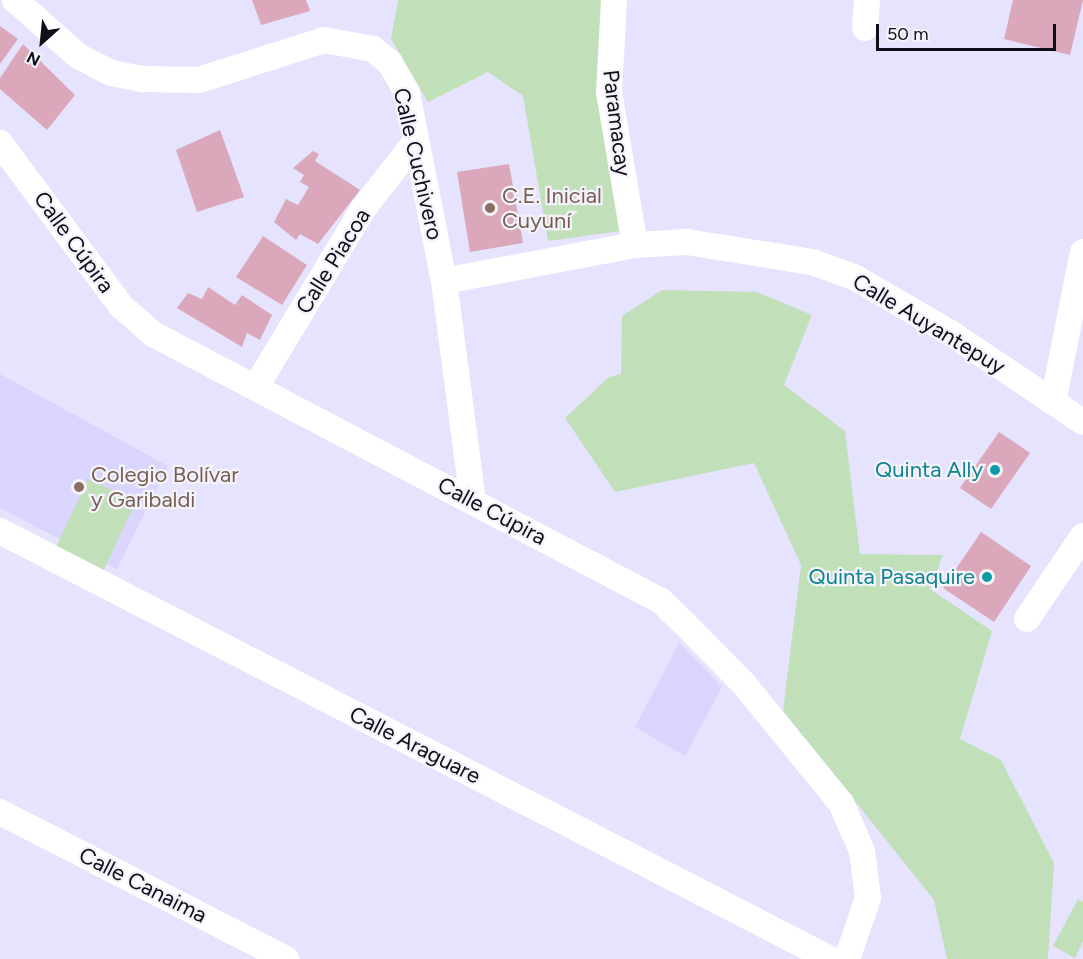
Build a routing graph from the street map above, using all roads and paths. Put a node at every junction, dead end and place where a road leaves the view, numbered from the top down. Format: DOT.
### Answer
graph roads {
  1 [pos="15,0"];
  2 [pos="614,0"];
  3 [pos="867,0"];
  4 [pos="865,28"];
  5 [pos="416,141"];
  6 [pos="0,143"];
  7 [pos="635,245"];
  8 [pos="1083,252"];
  9 [pos="444,281"];
  10 [pos="257,385"];
  11 [pos="1053,402"];
  12 [pos="1083,422"];
  13 [pos="473,500"];
  14 [pos="0,531"];
  15 [pos="1083,536"];
  16 [pos="1027,619"];
  17 [pos="0,812"];
  18 [pos="286,959"];
  19 [pos="830,959"];
  20 [pos="847,959"];
  1 -- 5 [label="street, Calle Cuchivero"];
  2 -- 7 [label="street, Paramacay"];
  3 -- 4 [label="street"];
  5 -- 9 [label="street, Calle Cuchivero"];
  5 -- 10 [label="street, Calle Piacoa"];
  6 -- 10 [label="street, Calle Cúpira"];
  7 -- 9 [label="street, Calle Auyantepuy"];
  7 -- 11 [label="street, Calle Auyantepuy"];
  8 -- 11 [label="street"];
  9 -- 13 [label="street, Calle Cuchivero"];
  10 -- 13 [label="street, Calle Cúpira"];
  11 -- 12 [label="street, Calle Auyantepuy"];
  13 -- 20 [label="street, Calle Cúpira"];
  14 -- 19 [label="street, Calle Araguare"];
  15 -- 16 [label="street"];
  17 -- 18 [label="street, Calle Canaima"];
}
